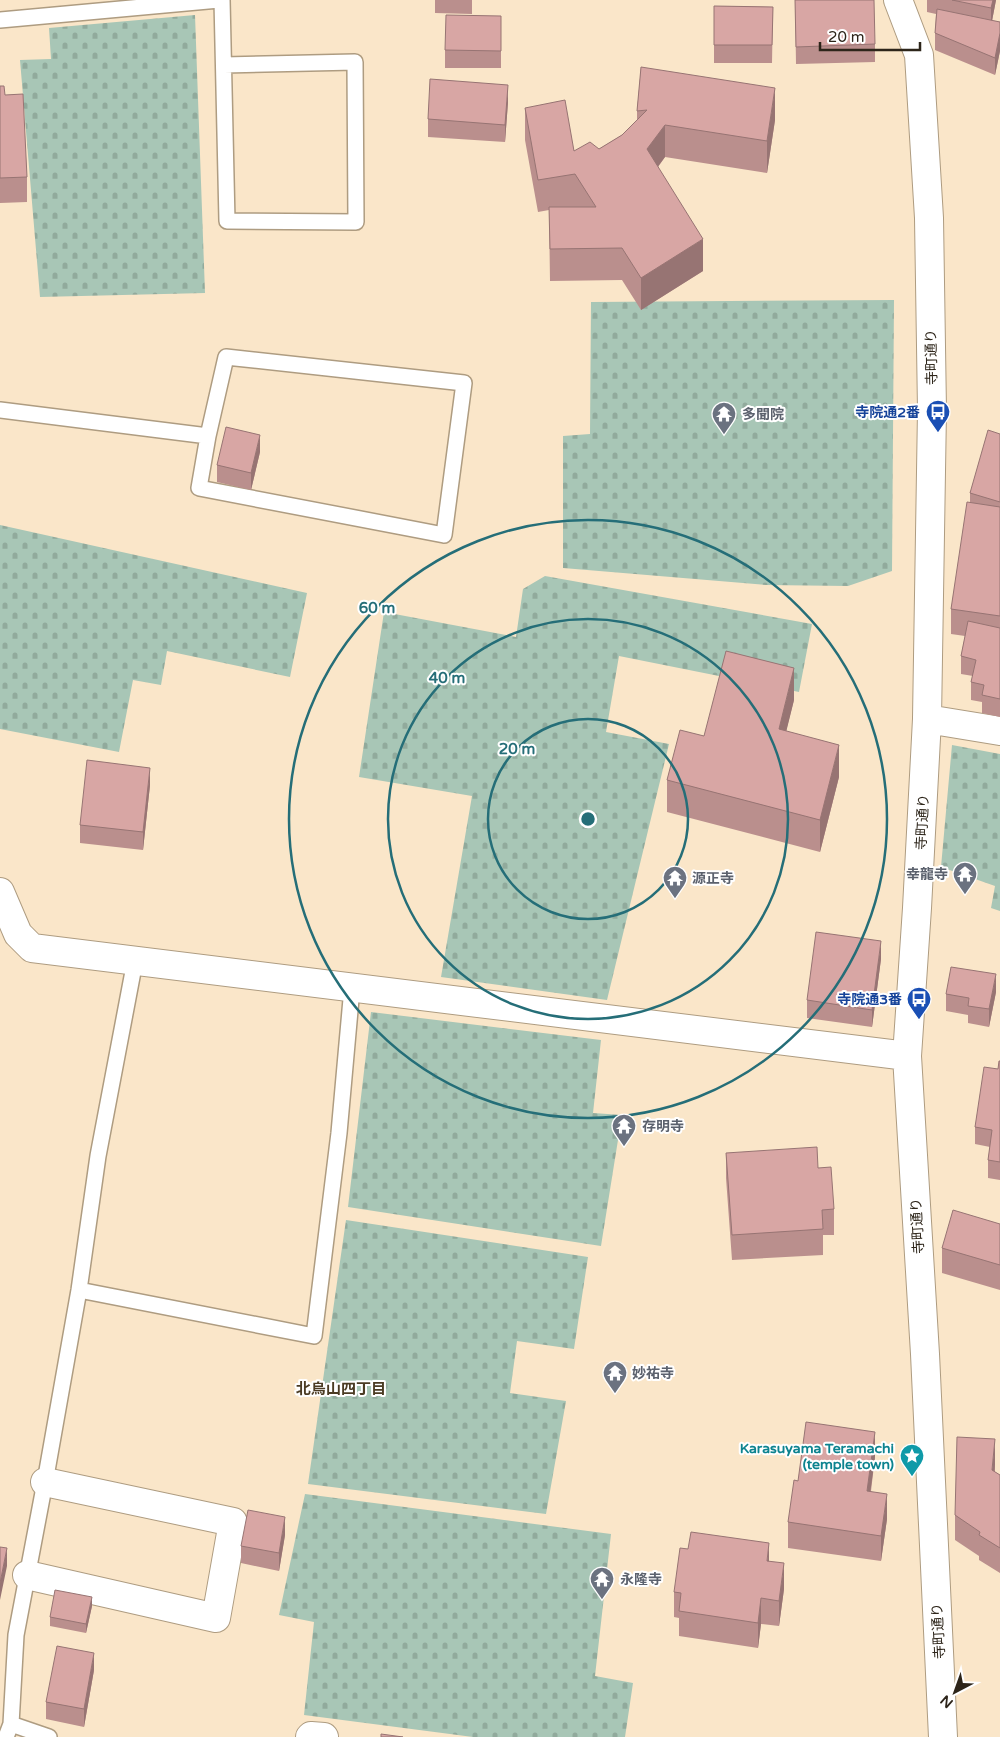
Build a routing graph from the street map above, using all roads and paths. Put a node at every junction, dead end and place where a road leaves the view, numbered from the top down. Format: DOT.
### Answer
graph roads {
  1 [pos="221,0"];
  2 [pos="898,0"];
  3 [pos="0,20"];
  4 [pos="224,65"];
  5 [pos="0,410"];
  6 [pos="208,436"];
  7 [pos="927,719"];
  8 [pos="1000,731"];
  9 [pos="0,892"];
  10 [pos="135,961"];
  11 [pos="352,988"];
  12 [pos="907,1056"];
  13 [pos="79,1290"];
  14 [pos="45,1482"];
  15 [pos="27,1575"];
  16 [pos="9,1730"];
  17 [pos="49,1737"];
  18 [pos="310,1737"];
  19 [pos="324,1737"];
  20 [pos="943,1737"];
  1 -- 3 [label="lane"];
  1 -- 4 [label="lane"];
  2 -- 7 [label="street, 寺町通り"];
  4 -- 4 [label="lane"];
  5 -- 6 [label="lane"];
  6 -- 6 [label="lane"];
  7 -- 8 [label="street"];
  7 -- 12 [label="street, 寺町通り"];
  9 -- 10 [label="street"];
  10 -- 11 [label="street"];
  10 -- 13 [label="lane"];
  11 -- 12 [label="street"];
  11 -- 13 [label="lane"];
  12 -- 20 [label="street, 寺町通り"];
  13 -- 14 [label="lane"];
  14 -- 15 [label="lane"];
  14 -- 15 [label="street"];
  15 -- 16 [label="lane"];
  16 -- 17 [label="lane"];
  18 -- 19 [label="street"];
}
